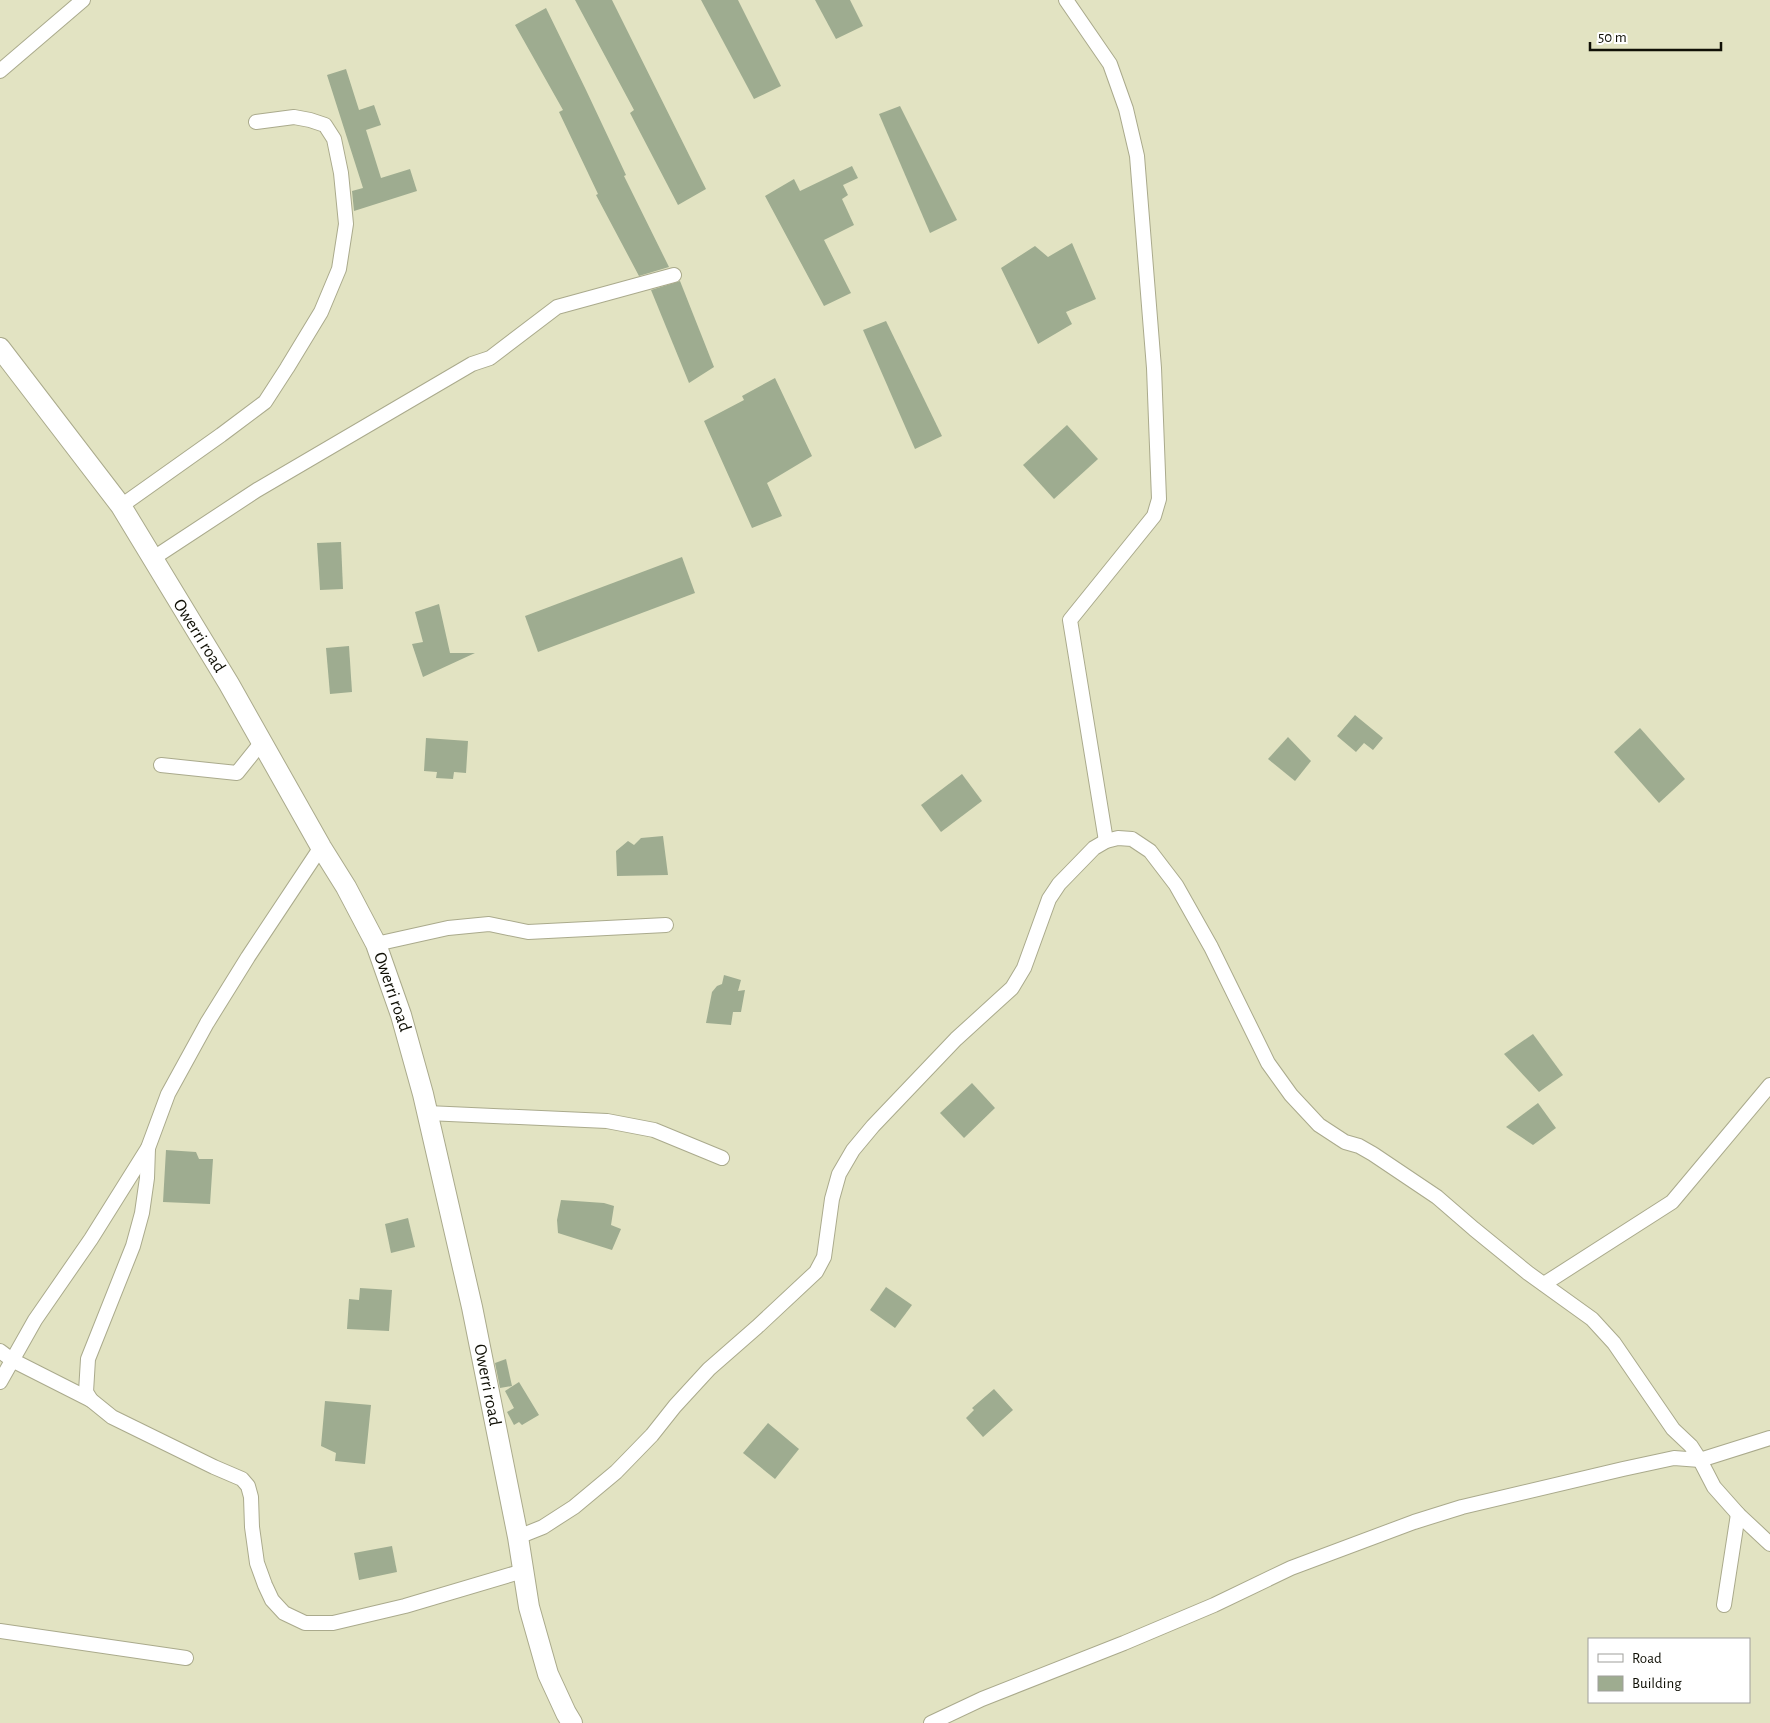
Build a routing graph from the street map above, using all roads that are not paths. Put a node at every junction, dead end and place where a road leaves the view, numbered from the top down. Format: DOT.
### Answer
graph roads {
  1 [pos="83,0"];
  2 [pos="1066,0"];
  3 [pos="0,71"];
  4 [pos="256,122"];
  5 [pos="674,275"];
  6 [pos="0,348"];
  7 [pos="121,506"];
  8 [pos="152,559"];
  9 [pos="261,743"];
  10 [pos="161,766"];
  11 [pos="1106,841"];
  12 [pos="321,847"];
  13 [pos="666,925"];
  14 [pos="376,944"];
  15 [pos="1770,1085"];
  16 [pos="427,1113"];
  17 [pos="148,1148"];
  18 [pos="722,1158"];
  19 [pos="1544,1284"];
  20 [pos="0,1351"];
  21 [pos="12,1360"];
  22 [pos="0,1382"];
  23 [pos="91,1400"];
  24 [pos="1770,1438"];
  25 [pos="1691,1446"];
  26 [pos="1674,1458"];
  27 [pos="1700,1460"];
  28 [pos="1738,1514"];
  29 [pos="518,1538"];
  30 [pos="1770,1544"];
  31 [pos="523,1571"];
  32 [pos="1724,1605"];
  33 [pos="0,1631"];
  34 [pos="186,1658"];
  35 [pos="572,1723"];
  36 [pos="931,1723"];
  1 -- 3 [label="street"];
  2 -- 11 [label="street"];
  4 -- 7 [label="street"];
  5 -- 8 [label="street"];
  6 -- 7 [label="main road, Owerri road"];
  7 -- 8 [label="main road, Owerri road"];
  8 -- 9 [label="main road, Owerri road"];
  9 -- 10 [label="street"];
  9 -- 12 [label="main road, Owerri road"];
  11 -- 19 [label="street"];
  11 -- 29 [label="street"];
  12 -- 14 [label="main road, Owerri road"];
  12 -- 17 [label="street"];
  13 -- 14 [label="street"];
  14 -- 16 [label="main road, Owerri road"];
  15 -- 19 [label="street"];
  16 -- 18 [label="street"];
  16 -- 29 [label="main road, Owerri road"];
  17 -- 21 [label="street"];
  17 -- 23 [label="street"];
  19 -- 25 [label="street"];
  20 -- 21 [label="street"];
  21 -- 22 [label="street"];
  21 -- 23 [label="street"];
  23 -- 31 [label="street"];
  24 -- 27 [label="street"];
  25 -- 26 [label="street"];
  25 -- 27 [label="street"];
  26 -- 27 [label="street"];
  26 -- 36 [label="street"];
  27 -- 28 [label="street"];
  28 -- 30 [label="street"];
  28 -- 32 [label="street"];
  29 -- 31 [label="main road, Owerri road"];
  31 -- 35 [label="main road, Owerri road"];
  33 -- 34 [label="street"];
}
